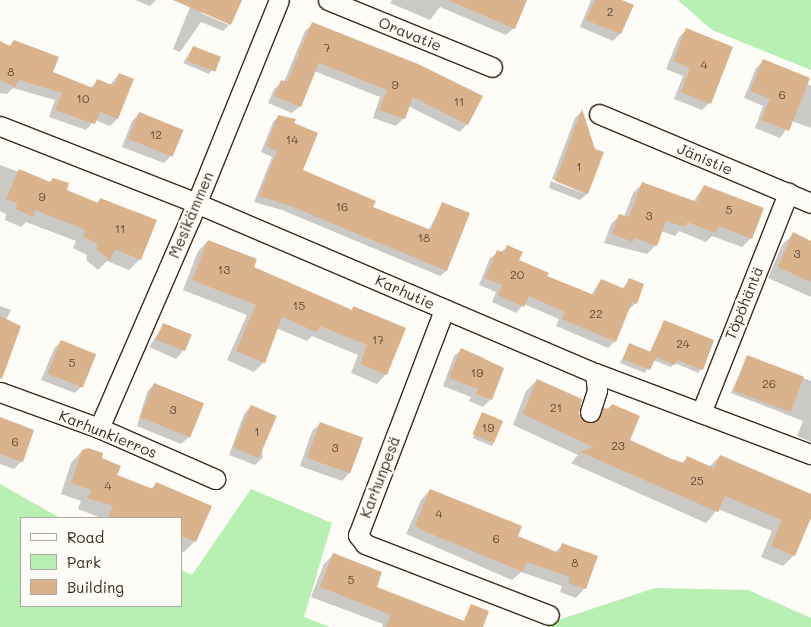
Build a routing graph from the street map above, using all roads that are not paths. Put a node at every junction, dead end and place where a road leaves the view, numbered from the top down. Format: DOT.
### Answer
graph roads {
  1 [pos="279,0"];
  2 [pos="328,0"];
  3 [pos="492,67"];
  4 [pos="599,114"];
  5 [pos="0,126"];
  6 [pos="788,194"];
  7 [pos="196,203"];
  8 [pos="811,203"];
  9 [pos="444,310"];
  10 [pos="595,373"];
  11 [pos="0,392"];
  12 [pos="590,412"];
  13 [pos="701,413"];
  14 [pos="99,428"];
  15 [pos="811,454"];
  16 [pos="216,479"];
  17 [pos="549,615"];
  1 -- 7 [label="street, Mesikämmen"];
  2 -- 3 [label="street, Oravatie"];
  4 -- 6 [label="street, Jänistie"];
  5 -- 7 [label="street, Karhutie"];
  6 -- 8 [label="street, Jänistie"];
  6 -- 13 [label="street, Töpöhäntä"];
  7 -- 9 [label="street, Karhutie"];
  7 -- 14 [label="street, Mesikämmen"];
  9 -- 10 [label="street, Karhutie"];
  9 -- 17 [label="street, Karhunpesä"];
  10 -- 12 [label="street"];
  10 -- 13 [label="street, Karhutie"];
  11 -- 14 [label="street, Karhunkierros"];
  13 -- 15 [label="street, Karhutie"];
  14 -- 16 [label="street, Karhunkierros"];
}
